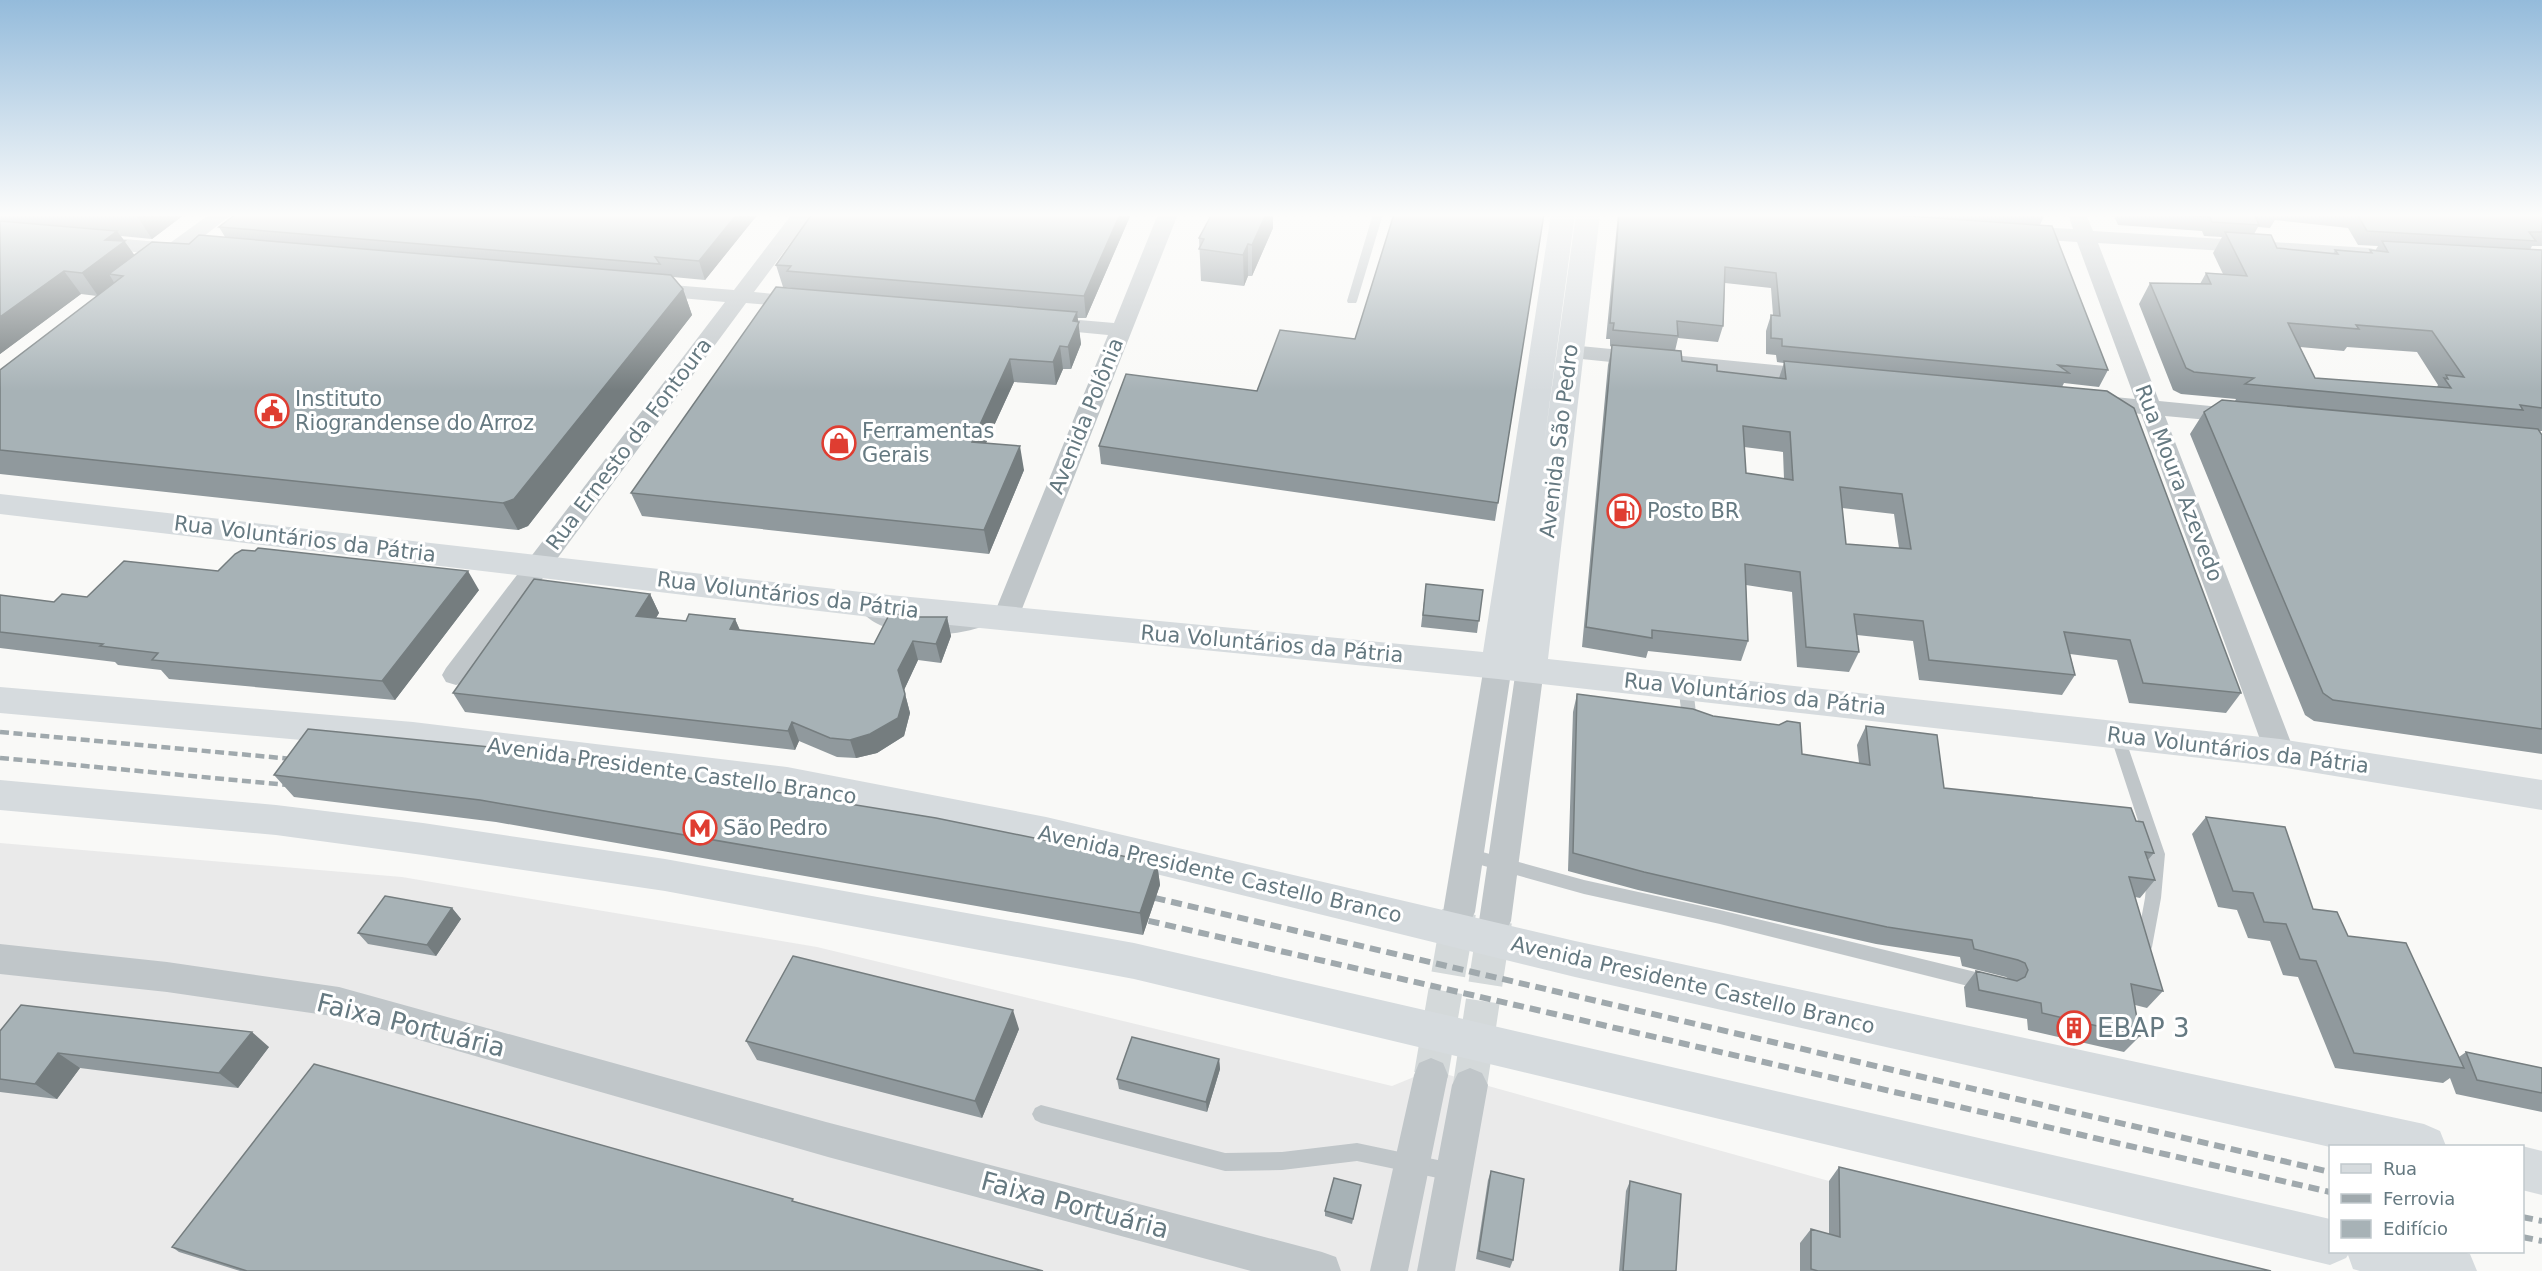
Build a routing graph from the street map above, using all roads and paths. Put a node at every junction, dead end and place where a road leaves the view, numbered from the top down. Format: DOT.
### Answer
graph roads {
  1 [pos="759,273"];
  2 [pos="1144,273"];
  3 [pos="1360,273"];
  4 [pos="1557,273"];
  5 [pos="1580,273"];
  6 [pos="2100,273"];
  7 [pos="623,287"];
  8 [pos="742,297"];
  9 [pos="1352,302"];
  10 [pos="825,304"];
  11 [pos="1026,322"];
  12 [pos="1121,330"];
  13 [pos="1570,352"];
  14 [pos="1833,377"];
  15 [pos="2068,400"];
  16 [pos="2151,407"];
  17 [pos="2257,417"];
  18 [pos="0,504"];
  19 [pos="536,566"];
  20 [pos="999,619"];
  21 [pos="1514,667"];
  22 [pos="456,675"];
  23 [pos="1686,687"];
  24 [pos="0,700"];
  25 [pos="1707,726"];
  26 [pos="2117,735"];
  27 [pos="2280,753"];
  28 [pos="0,795"];
  29 [pos="2542,795"];
  30 [pos="1468,855"];
  31 [pos="1503,865"];
  32 [pos="1458,912"];
  33 [pos="1495,921"];
  34 [pos="2144,947"];
  35 [pos="0,959"];
  36 [pos="2005,987"];
  37 [pos="1431,1075"];
  38 [pos="1470,1086"];
  39 [pos="1041,1114"];
  40 [pos="2419,1145"];
  41 [pos="1412,1162"];
  42 [pos="2524,1168"];
  43 [pos="1454,1173"];
  44 [pos="2542,1173"];
  45 [pos="2329,1242"];
  46 [pos="2378,1253"];
  47 [pos="1323,1271"];
  48 [pos="1389,1271"];
  49 [pos="1436,1271"];
  50 [pos="2453,1271"];
  1 -- 8 [label="street, Rua Ernesto da Fontoura"];
  2 -- 12 [label="street, Avenida Polônia"];
  3 -- 9 [label="lane"];
  4 -- 21 [label="main road, Avenida São Pedro"];
  5 -- 13 [label="main road, Avenida São Pedro"];
  6 -- 16 [label="street, Rua Moura Azevedo"];
  7 -- 8 [label="street"];
  8 -- 10 [label="street"];
  8 -- 19 [label="street, Rua Ernesto da Fontoura"];
  11 -- 12 [label="street"];
  12 -- 20 [label="street, Avenida Polônia"];
  13 -- 14 [label="street"];
  13 -- 21 [label="main road, Avenida São Pedro"];
  15 -- 16 [label="street"];
  16 -- 17 [label="street"];
  16 -- 27 [label="street, Rua Moura Azevedo"];
  18 -- 19 [label="main road, Rua Voluntários da Pátria"];
  19 -- 20 [label="main road, Rua Voluntários da Pátria"];
  19 -- 22 [label="street, Rua Ernesto da Fontoura"];
  20 -- 21 [label="main road, Rua Voluntários da Pátria"];
  21 -- 23 [label="main road, Rua Voluntários da Pátria"];
  21 -- 30 [label="street"];
  21 -- 31 [label="street"];
  23 -- 25 [label="lane"];
  23 -- 26 [label="main road, Rua Voluntários da Pátria"];
  24 -- 40 [label="main road, Avenida Presidente Castello Branco"];
  26 -- 27 [label="main road, Rua Voluntários da Pátria"];
  26 -- 34 [label="lane"];
  27 -- 29 [label="main road, Rua Voluntários da Pátria"];
  28 -- 45 [label="main road"];
  30 -- 31 [label="lane"];
  30 -- 32 [label="street"];
  31 -- 33 [label="street"];
  31 -- 36 [label="lane"];
  35 -- 47 [label="street, Faixa Portuária"];
  37 -- 41 [label="street"];
  38 -- 43 [label="street"];
  39 -- 41 [label="lane"];
  41 -- 43 [label="lane"];
  41 -- 48 [label="street"];
  42 -- 44 [label="main road"];
  43 -- 49 [label="street"];
  46 -- 50 [label="main road"];
}
